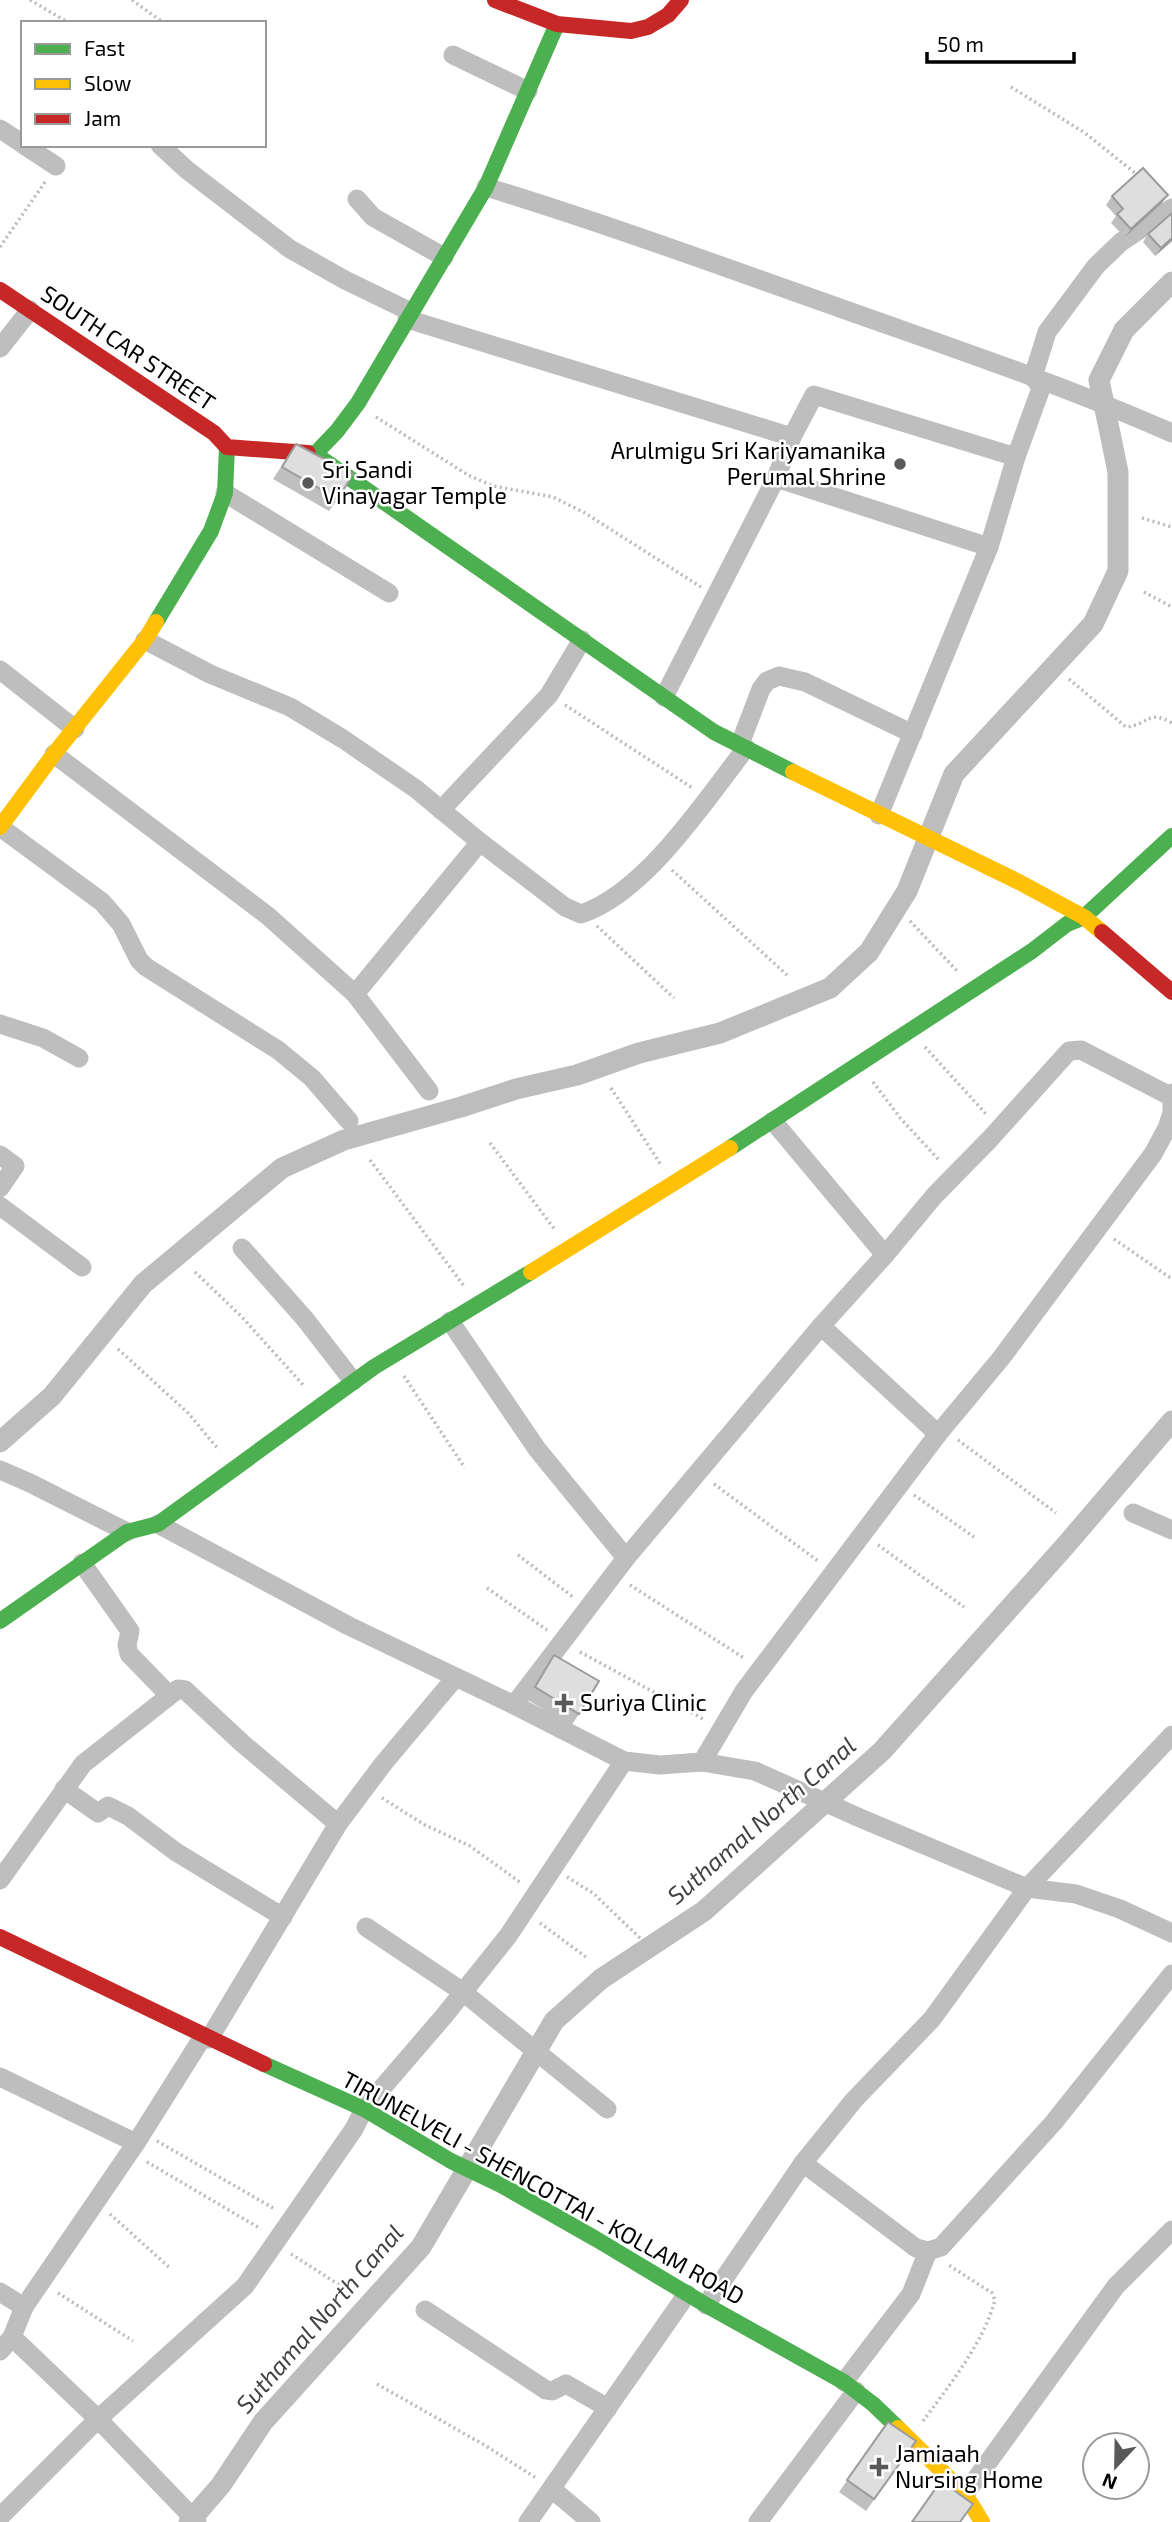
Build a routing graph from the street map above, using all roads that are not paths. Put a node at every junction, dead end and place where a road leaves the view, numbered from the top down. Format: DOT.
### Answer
graph roads {
  1 [pos="495,0"];
  2 [pos="681,0"];
  3 [pos="557,24"];
  4 [pos="453,55"];
  5 [pos="528,91"];
  6 [pos="0,129"];
  7 [pos="21,143"];
  8 [pos="27,147"];
  9 [pos="162,147"];
  10 [pos="56,166"];
  11 [pos="486,187"];
  12 [pos="357,199"];
  13 [pos="1172,208"];
  14 [pos="444,257"];
  15 [pos="0,290"];
  16 [pos="30,310"];
  17 [pos="409,315"];
  18 [pos="0,348"];
  19 [pos="1033,377"];
  20 [pos="1172,433"];
  21 [pos="792,437"];
  22 [pos="227,447"];
  23 [pos="315,454"];
  24 [pos="1016,457"];
  25 [pos="776,478"];
  26 [pos="225,494"];
  27 [pos="989,547"];
  28 [pos="389,593"];
  29 [pos="145,640"];
  30 [pos="582,640"];
  31 [pos="0,670"];
  32 [pos="664,697"];
  33 [pos="75,729"];
  34 [pos="913,734"];
  35 [pos="743,746"];
  36 [pos="54,754"];
  37 [pos="441,810"];
  38 [pos="879,815"];
  39 [pos="0,827"];
  40 [pos="1172,836"];
  41 [pos="480,842"];
  42 [pos="1084,917"];
  43 [pos="1172,992"];
  44 [pos="355,994"];
  45 [pos="0,1024"];
  46 [pos="79,1058"];
  47 [pos="429,1091"];
  48 [pos="1171,1094"];
  49 [pos="349,1121"];
  50 [pos="773,1121"];
  51 [pos="0,1156"];
  52 [pos="0,1188"];
  53 [pos="0,1206"];
  54 [pos="242,1248"];
  55 [pos="885,1255"];
  56 [pos="82,1266"];
  57 [pos="450,1321"];
  58 [pos="821,1326"];
  59 [pos="353,1381"];
  60 [pos="940,1431"];
  61 [pos="0,1471"];
  62 [pos="1133,1513"];
  63 [pos="158,1524"];
  64 [pos="1172,1530"];
  65 [pos="127,1532"];
  66 [pos="626,1558"];
  67 [pos="82,1563"];
  68 [pos="0,1621"];
  69 [pos="455,1678"];
  70 [pos="168,1694"];
  71 [pos="514,1705"];
  72 [pos="1172,1735"];
  73 [pos="624,1762"];
  74 [pos="702,1762"];
  75 [pos="64,1789"];
  76 [pos="338,1824"];
  77 [pos="0,1880"];
  78 [pos="1027,1888"];
  79 [pos="283,1917"];
  80 [pos="366,1927"];
  81 [pos="1172,1933"];
  82 [pos="0,1937"];
  83 [pos="1172,1974"];
  84 [pos="463,1992"];
  85 [pos="207,2038"];
  86 [pos="0,2077"];
  87 [pos="364,2109"];
  88 [pos="607,2109"];
  89 [pos="136,2142"];
  90 [pos="803,2163"];
  91 [pos="1172,2230"];
  92 [pos="928,2251"];
  93 [pos="0,2292"];
  94 [pos="687,2294"];
  95 [pos="706,2305"];
  96 [pos="24,2307"];
  97 [pos="425,2310"];
  98 [pos="6,2344"];
  99 [pos="850,2386"];
  100 [pos="608,2408"];
  101 [pos="98,2419"];
  102 [pos="552,2489"];
  103 [pos="965,2494"];
  104 [pos="0,2517"];
  105 [pos="190,2517"];
  106 [pos="528,2522"];
  107 [pos="591,2522"];
  108 [pos="758,2522"];
  109 [pos="982,2522"];
  1 -- 3 [label="main road"];
  2 -- 3 [label="main road"];
  3 -- 5 [label="main road"];
  4 -- 5 [label="street"];
  5 -- 11 [label="main road"];
  6 -- 7 [label="street"];
  8 -- 10 [label="street"];
  9 -- 17 [label="street"];
  11 -- 14 [label="main road"];
  11 -- 19 [label="street"];
  12 -- 14 [label="street"];
  13 -- 19 [label="street"];
  14 -- 17 [label="main road"];
  15 -- 16 [label="main road, SOUTH CAR STREET"];
  16 -- 18 [label="street"];
  16 -- 22 [label="main road, SOUTH CAR STREET"];
  17 -- 21 [label="street"];
  17 -- 23 [label="main road"];
  19 -- 20 [label="street"];
  19 -- 24 [label="street"];
  21 -- 24 [label="street"];
  21 -- 25 [label="street"];
  22 -- 23 [label="main road"];
  22 -- 26 [label="main road"];
  23 -- 30 [label="main road"];
  24 -- 27 [label="street"];
  25 -- 27 [label="street"];
  25 -- 32 [label="street"];
  26 -- 28 [label="street"];
  26 -- 29 [label="main road"];
  27 -- 34 [label="street"];
  29 -- 33 [label="main road"];
  29 -- 37 [label="street"];
  30 -- 32 [label="main road"];
  30 -- 37 [label="street"];
  31 -- 33 [label="street"];
  32 -- 35 [label="main road"];
  33 -- 36 [label="main road"];
  34 -- 35 [label="street"];
  34 -- 38 [label="street"];
  35 -- 38 [label="main road"];
  35 -- 41 [label="street"];
  36 -- 39 [label="main road"];
  36 -- 44 [label="street"];
  37 -- 41 [label="street"];
  38 -- 42 [label="main road"];
  39 -- 49 [label="street"];
  40 -- 42 [label="main road"];
  41 -- 44 [label="street"];
  42 -- 43 [label="main road"];
  42 -- 50 [label="main road"];
  44 -- 47 [label="street"];
  45 -- 46 [label="street"];
  48 -- 55 [label="street"];
  48 -- 60 [label="street"];
  50 -- 55 [label="street"];
  50 -- 57 [label="main road"];
  51 -- 52 [label="street"];
  53 -- 56 [label="street"];
  54 -- 59 [label="street"];
  55 -- 58 [label="street"];
  57 -- 59 [label="main road"];
  57 -- 66 [label="street"];
  58 -- 60 [label="street"];
  58 -- 66 [label="street"];
  59 -- 63 [label="main road"];
  60 -- 74 [label="street"];
  61 -- 65 [label="street"];
  62 -- 64 [label="street"];
  63 -- 65 [label="main road"];
  63 -- 69 [label="street"];
  65 -- 67 [label="main road"];
  66 -- 71 [label="street"];
  67 -- 68 [label="main road"];
  67 -- 70 [label="street"];
  69 -- 71 [label="street"];
  69 -- 76 [label="street"];
  70 -- 75 [label="street"];
  70 -- 76 [label="street"];
  71 -- 73 [label="street"];
  72 -- 78 [label="street"];
  73 -- 74 [label="street"];
  73 -- 84 [label="street"];
  74 -- 78 [label="street"];
  75 -- 77 [label="street"];
  75 -- 79 [label="street"];
  76 -- 79 [label="street"];
  78 -- 81 [label="street"];
  78 -- 90 [label="street"];
  79 -- 85 [label="street"];
  80 -- 84 [label="street"];
  82 -- 85 [label="main road, TIRUNELVELI - SHENCOTTAI - KOLLAM ROAD"];
  83 -- 92 [label="street"];
  84 -- 87 [label="street"];
  84 -- 88 [label="street"];
  85 -- 87 [label="main road, TIRUNELVELI - SHENCOTTAI - KOLLAM ROAD"];
  85 -- 89 [label="street"];
  86 -- 89 [label="street"];
  87 -- 94 [label="main road, TIRUNELVELI - SHENCOTTAI - KOLLAM ROAD"];
  87 -- 101 [label="street"];
  89 -- 96 [label="street"];
  90 -- 92 [label="street"];
  90 -- 95 [label="street"];
  91 -- 103 [label="street"];
  92 -- 99 [label="street"];
  93 -- 96 [label="street"];
  94 -- 95 [label="main road, TIRUNELVELI - SHENCOTTAI - KOLLAM ROAD"];
  94 -- 100 [label="street"];
  95 -- 99 [label="main road, TIRUNELVELI - SHENCOTTAI - KOLLAM ROAD"];
  96 -- 98 [label="street"];
  97 -- 100 [label="street"];
  98 -- 101 [label="street"];
  99 -- 103 [label="main road, TIRUNELVELI - SHENCOTTAI - KOLLAM ROAD"];
  99 -- 108 [label="street"];
  100 -- 102 [label="street"];
  101 -- 104 [label="street"];
  101 -- 105 [label="street"];
  102 -- 106 [label="street"];
  102 -- 107 [label="street"];
  103 -- 109 [label="main road, TIRUNELVELI - SHENCOTTAI - KOLLAM ROAD"];
}
